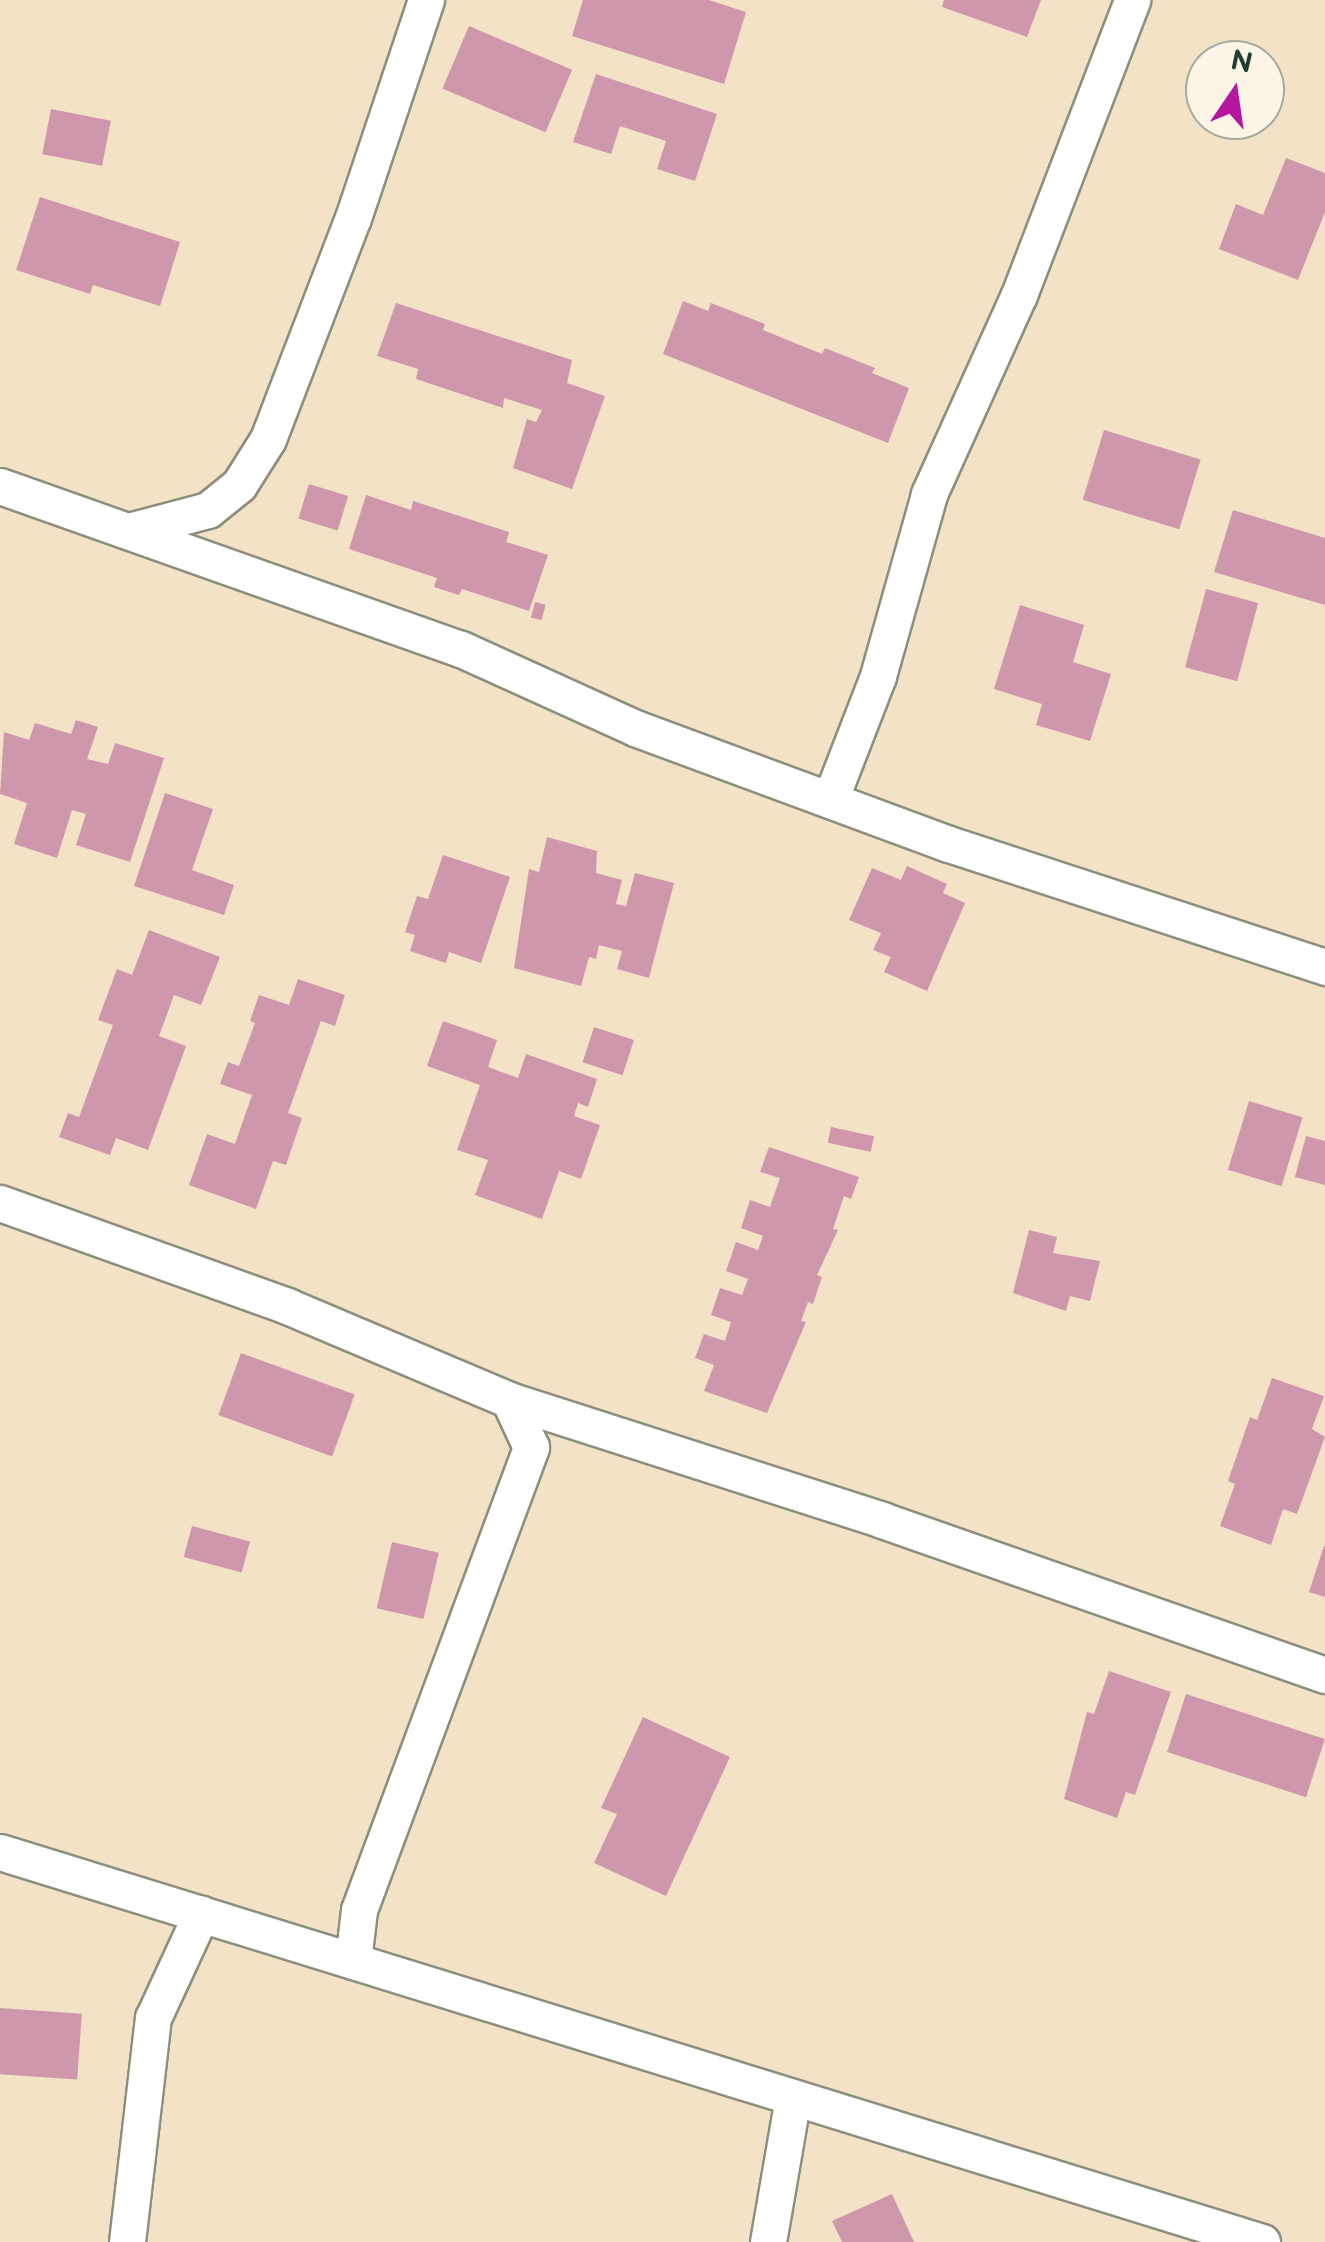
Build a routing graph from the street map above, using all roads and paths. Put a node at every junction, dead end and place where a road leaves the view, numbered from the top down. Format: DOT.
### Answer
graph roads {
  1 [pos="426,0"];
  2 [pos="1132,0"];
  3 [pos="0,486"];
  4 [pos="130,531"];
  5 [pos="830,800"];
  6 [pos="1325,968"];
  7 [pos="0,1202"];
  8 [pos="508,1400"];
  9 [pos="597,1429"];
  10 [pos="530,1447"];
  11 [pos="1325,1675"];
  12 [pos="0,1852"];
  13 [pos="201,1914"];
  14 [pos="353,1961"];
  15 [pos="793,2097"];
  16 [pos="127,2242"];
  17 [pos="768,2242"];
  18 [pos="1262,2242"];
  1 -- 4 [label="street"];
  2 -- 5 [label="street"];
  3 -- 4 [label="street"];
  4 -- 5 [label="street"];
  5 -- 6 [label="street"];
  7 -- 8 [label="street"];
  8 -- 9 [label="street"];
  8 -- 10 [label="street"];
  9 -- 10 [label="street"];
  9 -- 11 [label="street"];
  10 -- 14 [label="street"];
  12 -- 13 [label="street"];
  13 -- 14 [label="street"];
  13 -- 16 [label="street"];
  14 -- 15 [label="street"];
  15 -- 17 [label="street"];
  15 -- 18 [label="street"];
}
